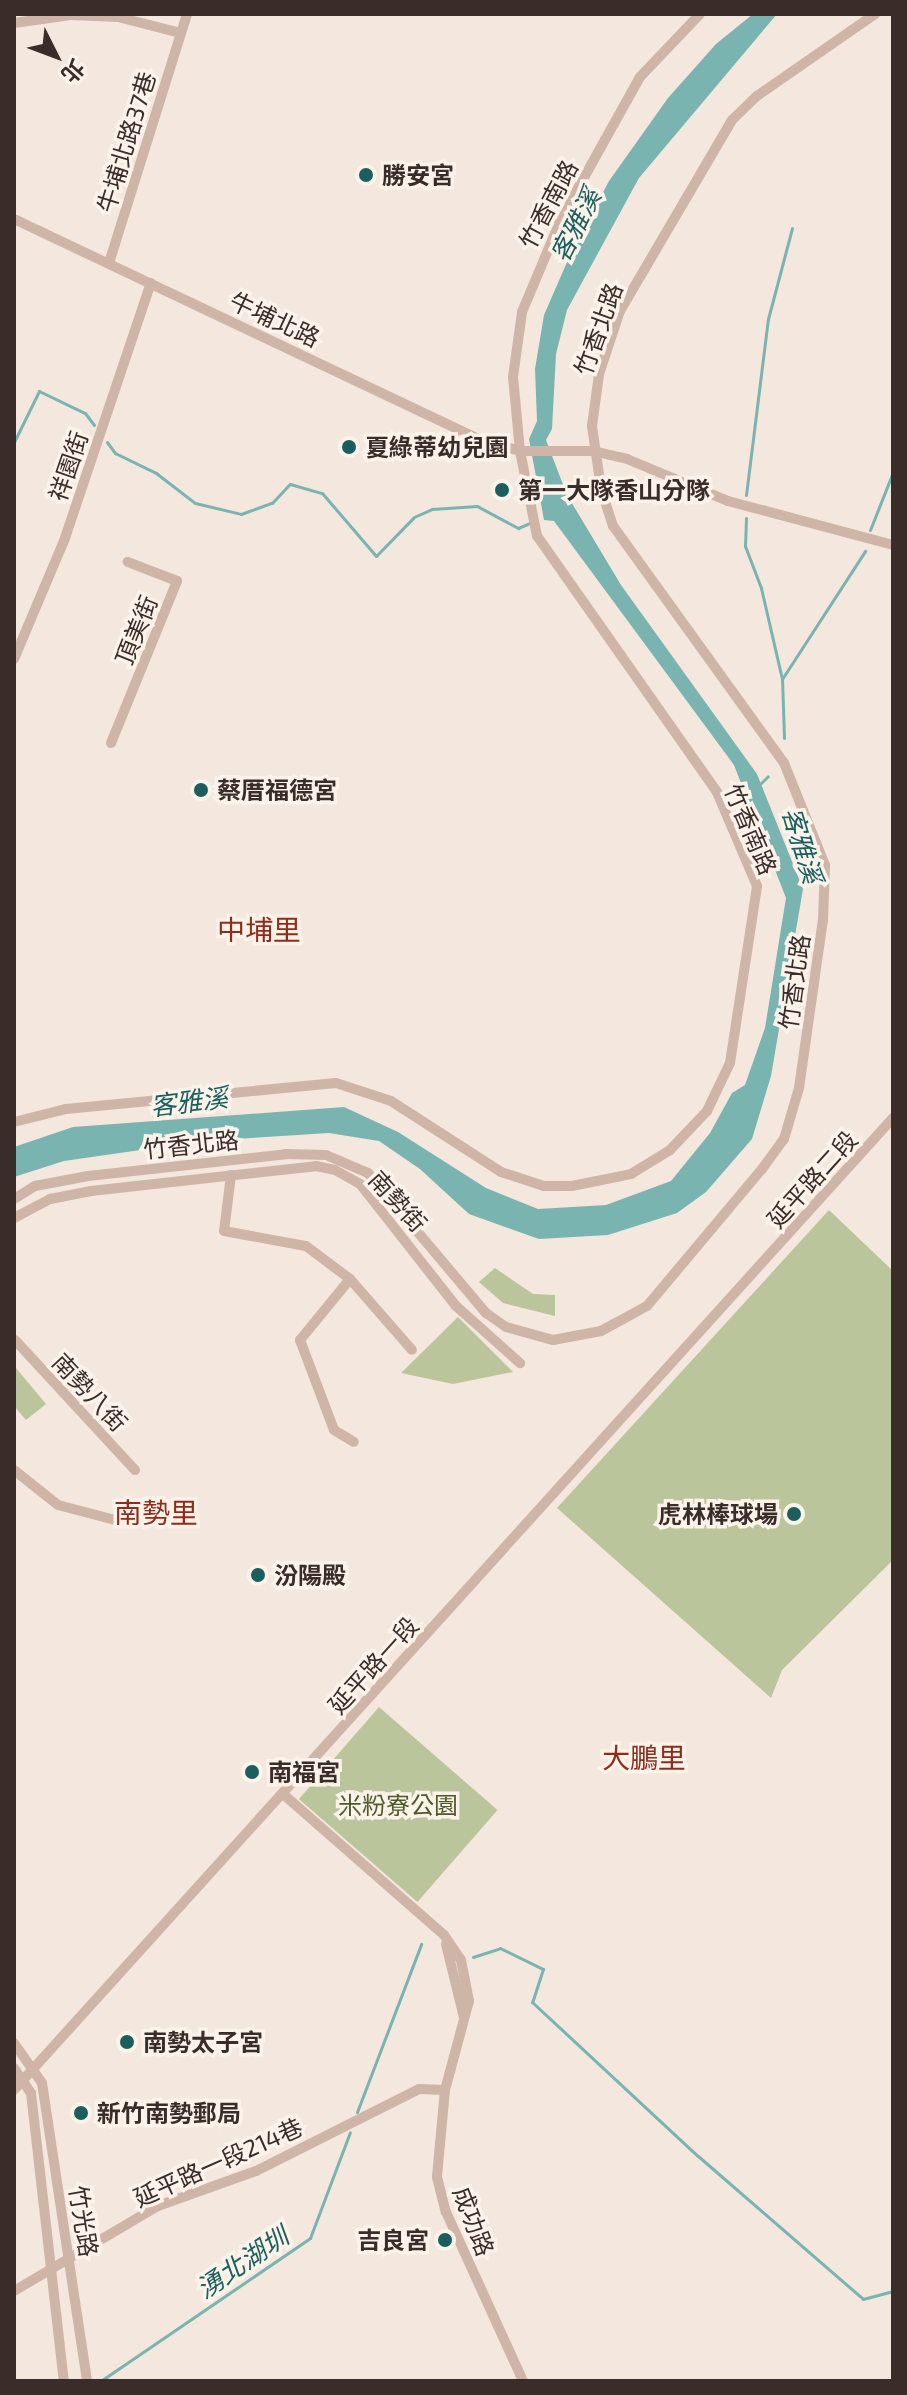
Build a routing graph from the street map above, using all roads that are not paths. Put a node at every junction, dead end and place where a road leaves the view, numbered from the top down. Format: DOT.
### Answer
graph roads {
  1 [pos="187,14"];
  2 [pos="700,14"];
  3 [pos="875,14"];
  4 [pos="14,23"];
  5 [pos="181,33"];
  6 [pos="14,219"];
  7 [pos="109,263"];
  8 [pos="151,283"];
  9 [pos="520,451"];
  10 [pos="593,451"];
  11 [pos="893,545"];
  12 [pos="128,562"];
  13 [pos="14,659"];
  14 [pos="111,743"];
  15 [pos="893,1118"];
  16 [pos="14,1122"];
  17 [pos="231,1175"];
  18 [pos="14,1199"];
  19 [pos="14,1218"];
  20 [pos="761,1266"];
  21 [pos="350,1279"];
  22 [pos="15,1340"];
  23 [pos="412,1350"];
  24 [pos="520,1363"];
  25 [pos="354,1442"];
  26 [pos="14,1470"];
  27 [pos="135,1470"];
  28 [pos="119,1521"];
  29 [pos="283,1794"];
  30 [pos="14,2043"];
  31 [pos="14,2068"];
  32 [pos="34,2069"];
  33 [pos="24,2080"];
  34 [pos="14,2090"];
  35 [pos="445,2090"];
  36 [pos="69,2260"];
  37 [pos="50,2271"];
  38 [pos="14,2291"];
  39 [pos="64,2381"];
  40 [pos="87,2381"];
  41 [pos="523,2381"];
  1 -- 5 [label="street, 牛埔北路37巷"];
  2 -- 9 [label="street, 竹香南路"];
  3 -- 10 [label="street, 竹香北路"];
  4 -- 5 [label="street"];
  5 -- 7 [label="street, 牛埔北路37巷"];
  6 -- 7 [label="street, 牛埔北路"];
  7 -- 8 [label="street, 牛埔北路"];
  8 -- 9 [label="street, 牛埔北路"];
  8 -- 13 [label="street, 祥園街"];
  9 -- 10 [label="street, 牛埔北路"];
  9 -- 16 [label="street, 竹香南路"];
  10 -- 11 [label="street"];
  10 -- 18 [label="street, 竹香北路"];
  12 -- 14 [label="street, 頂美街"];
  15 -- 20 [label="street, 延平路二段"];
  17 -- 19 [label="street, 南勢街"];
  17 -- 21 [label="street"];
  17 -- 24 [label="street, 南勢街"];
  20 -- 29 [label="street, 延平路一段"];
  21 -- 23 [label="street"];
  21 -- 25 [label="street"];
  22 -- 27 [label="street, 南勢八街"];
  26 -- 28 [label="street"];
  29 -- 32 [label="street, 延平路一段"];
  29 -- 35 [label="street, 成功路"];
  30 -- 32 [label="street"];
  31 -- 33 [label="street"];
  32 -- 33 [label="street, 延平路一段"];
  32 -- 36 [label="street, 竹光路"];
  33 -- 34 [label="street, 延平路一段"];
  33 -- 37 [label="street, 竹光路"];
  35 -- 36 [label="street, 延平路一段214巷"];
  35 -- 41 [label="street, 成功路"];
  36 -- 37 [label="street, 延平路一段214巷"];
  36 -- 40 [label="street, 竹光路"];
  37 -- 38 [label="street, 延平路一段214巷"];
  37 -- 39 [label="street, 竹光路"];
}
